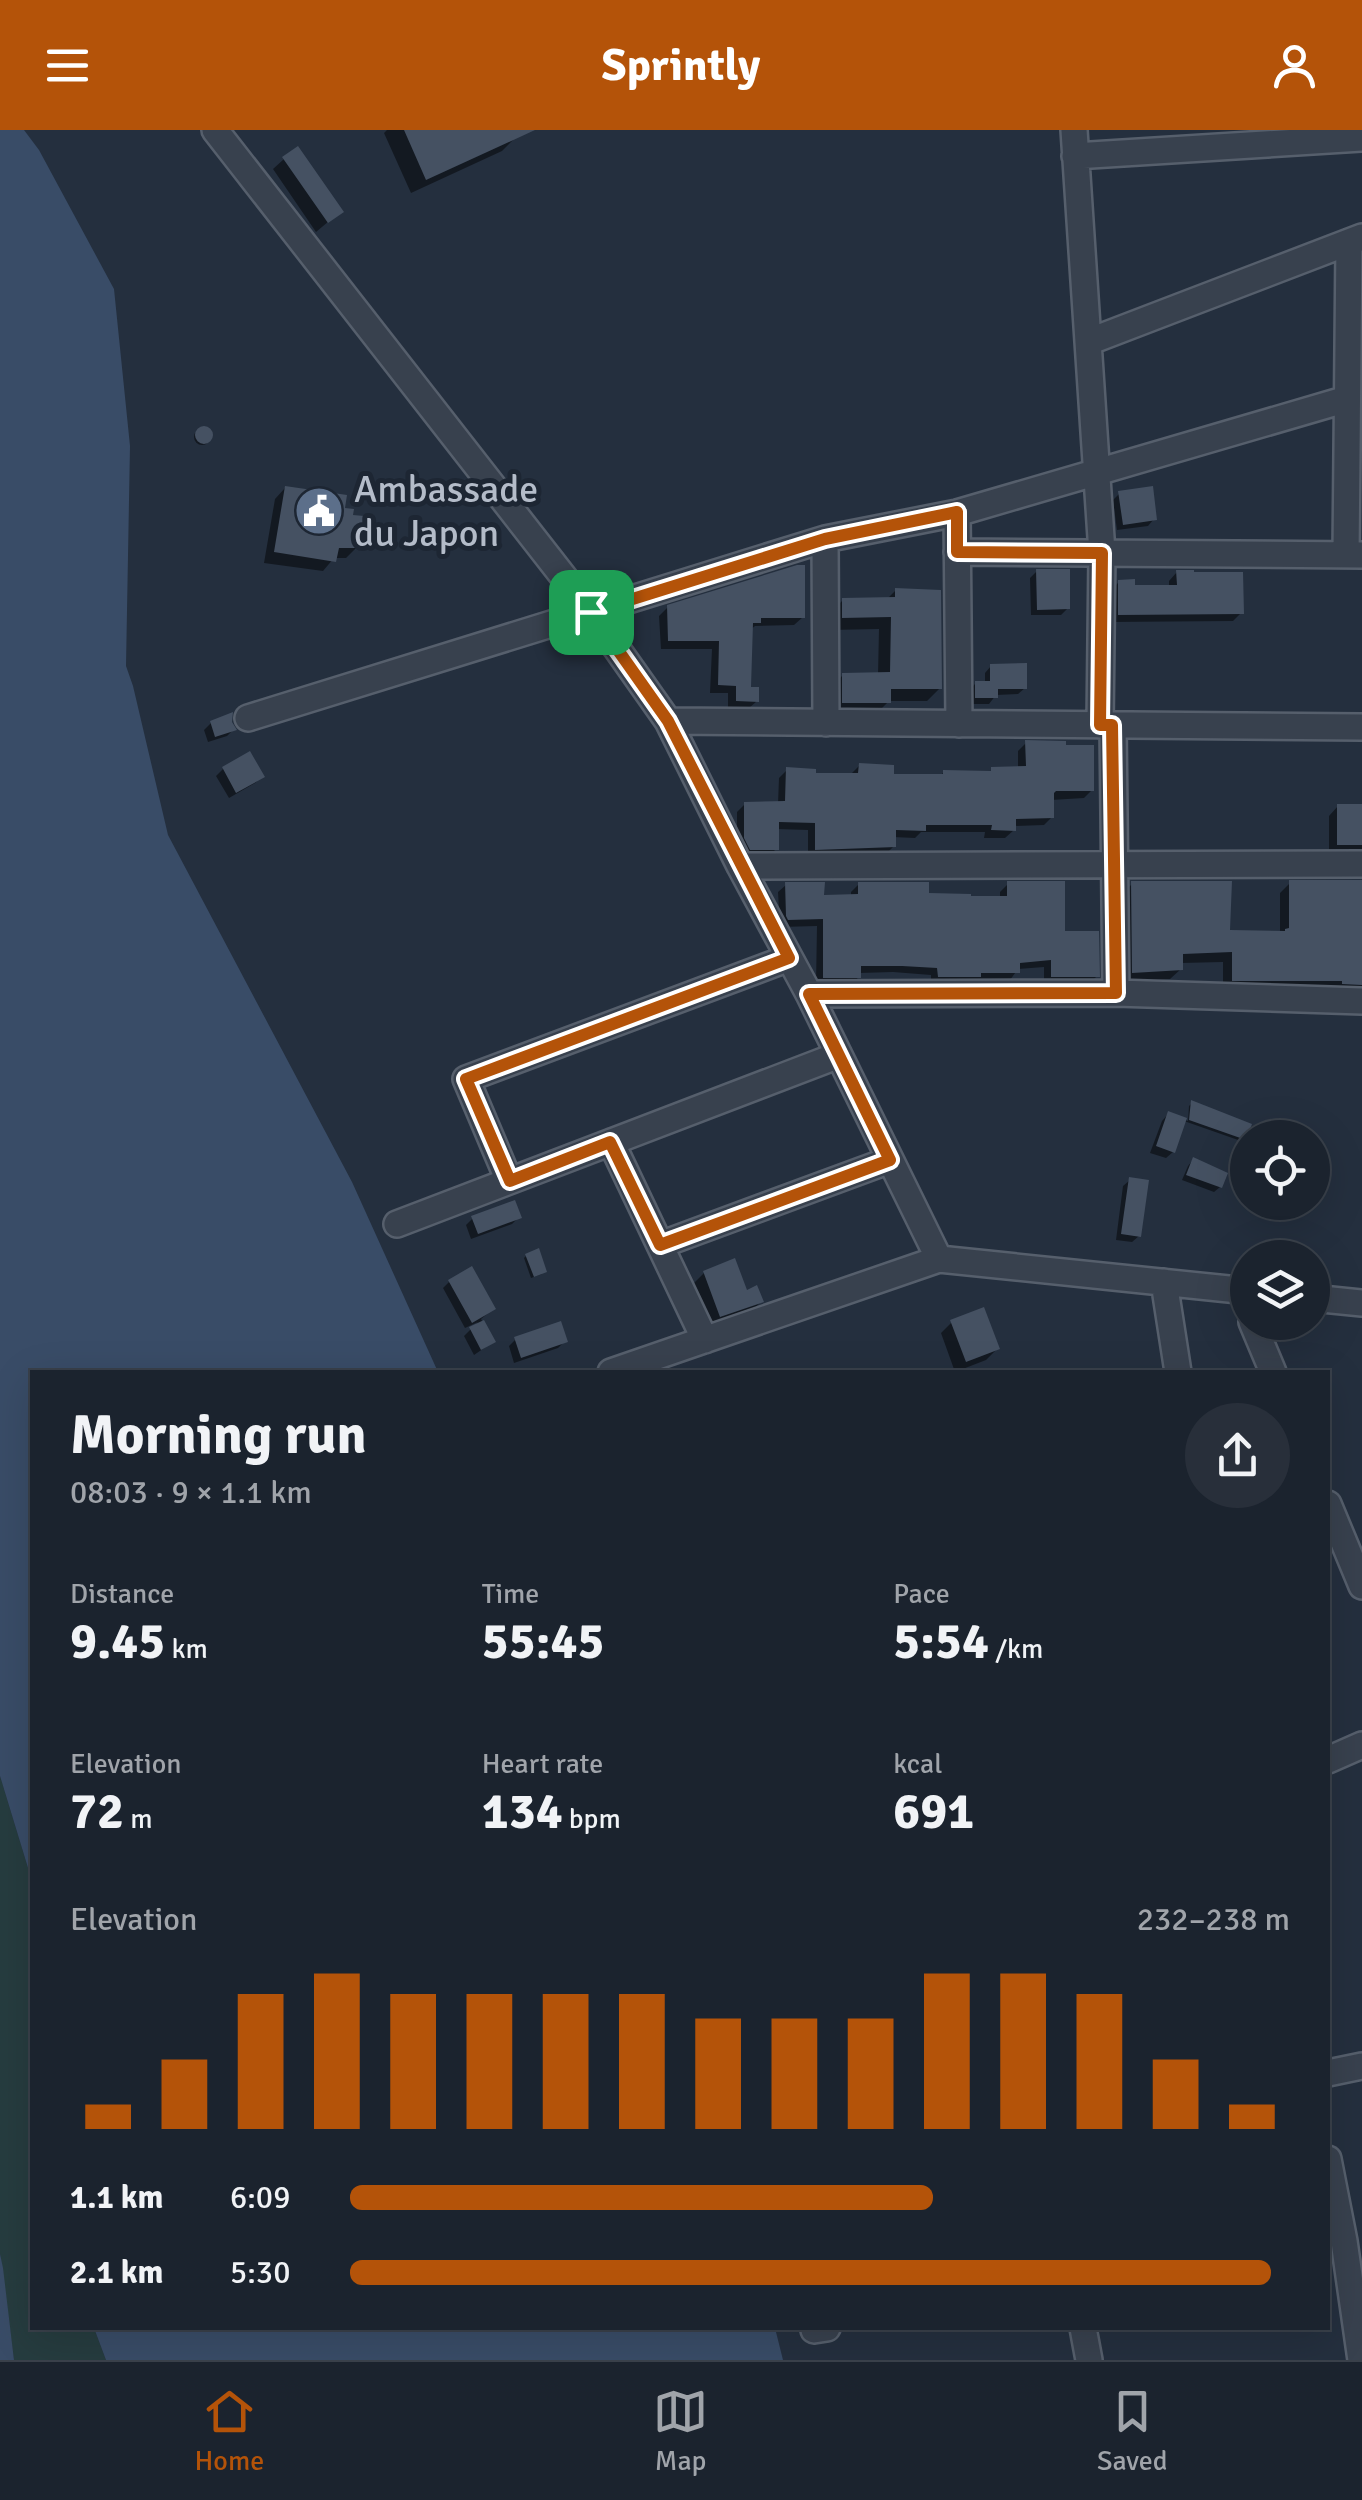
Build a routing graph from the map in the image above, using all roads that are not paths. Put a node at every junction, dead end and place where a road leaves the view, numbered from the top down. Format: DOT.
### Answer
graph roads {
  1 [pos="215,130"];
  2 [pos="1362,138"];
  3 [pos="1074,143"];
  4 [pos="1356,240"];
  5 [pos="1355,338"];
  6 [pos="1088,342"];
  7 [pos="1347,399"];
  8 [pos="1096,471"];
  9 [pos="957,512"];
  10 [pos="825,539"];
  11 [pos="957,552"];
  12 [pos="1102,553"];
  13 [pos="1354,555"];
  14 [pos="591,612"];
  15 [pos="248,718"];
  16 [pos="668,721"];
  17 [pos="826,723"];
  18 [pos="958,724"];
  19 [pos="1106,725"];
  20 [pos="1362,726"];
  21 [pos="1362,864"];
  22 [pos="1114,865"];
  23 [pos="740,866"];
  24 [pos="789,958"];
  25 [pos="1116,993"];
  26 [pos="809,994"];
  27 [pos="1362,1001"];
  28 [pos="839,1055"];
  29 [pos="610,1142"];
  30 [pos="890,1160"];
  31 [pos="510,1181"];
  32 [pos="397,1224"];
  33 [pos="660,1245"];
  34 [pos="939,1259"];
  35 [pos="1164,1282"];
  36 [pos="1230,1295"];
  37 [pos="1330,1300"];
  38 [pos="1362,1303"];
  39 [pos="705,1340"];
  40 [pos="1260,1340"];
  41 [pos="617,1370"];
  42 [pos="1178,1370"];
  43 [pos="1272,1370"];
  44 [pos="1330,1509"];
  45 [pos="1362,1586"];
  46 [pos="1362,1745"];
  47 [pos="1330,1759"];
  48 [pos="1362,2066"];
  49 [pos="1330,2073"];
  50 [pos="1330,2165"];
  51 [pos="1353,2239"];
  52 [pos="1083,2330"];
  53 [pos="1089,2360"];
  54 [pos="1362,2360"];
  1 -- 14 [label="street"];
  2 -- 3 [label="street"];
  3 -- 6 [label="street"];
  4 -- 5 [label="street"];
  4 -- 6 [label="street"];
  5 -- 7 [label="street"];
  6 -- 8 [label="street"];
  7 -- 8 [label="street"];
  7 -- 13 [label="street"];
  8 -- 9 [label="street"];
  8 -- 12 [label="street"];
  9 -- 10 [label="street"];
  9 -- 11 [label="street"];
  10 -- 14 [label="street"];
  10 -- 17 [label="street"];
  11 -- 12 [label="street"];
  11 -- 18 [label="street"];
  12 -- 13 [label="street"];
  12 -- 19 [label="street"];
  14 -- 15 [label="street"];
  14 -- 16 [label="street"];
  16 -- 17 [label="street"];
  16 -- 23 [label="street"];
  17 -- 18 [label="street"];
  18 -- 19 [label="street"];
  19 -- 20 [label="street"];
  19 -- 22 [label="street"];
  21 -- 22 [label="street"];
  22 -- 23 [label="street"];
  22 -- 25 [label="street"];
  23 -- 24 [label="street"];
  24 -- 26 [label="street"];
  24 -- 31 [label="street"];
  25 -- 26 [label="street"];
  25 -- 27 [label="street"];
  26 -- 28 [label="street"];
  28 -- 29 [label="street"];
  28 -- 30 [label="street"];
  29 -- 31 [label="street"];
  29 -- 33 [label="street"];
  30 -- 33 [label="street"];
  30 -- 34 [label="street"];
  31 -- 32 [label="street"];
  33 -- 39 [label="street"];
  34 -- 35 [label="street"];
  34 -- 39 [label="street"];
  35 -- 36 [label="street"];
  35 -- 42 [label="street"];
  37 -- 38 [label="street"];
  39 -- 41 [label="street"];
  40 -- 43 [label="street"];
  44 -- 45 [label="street"];
  46 -- 47 [label="street"];
  48 -- 49 [label="street"];
  50 -- 51 [label="street"];
  51 -- 54 [label="street"];
  52 -- 53 [label="street"];
}
